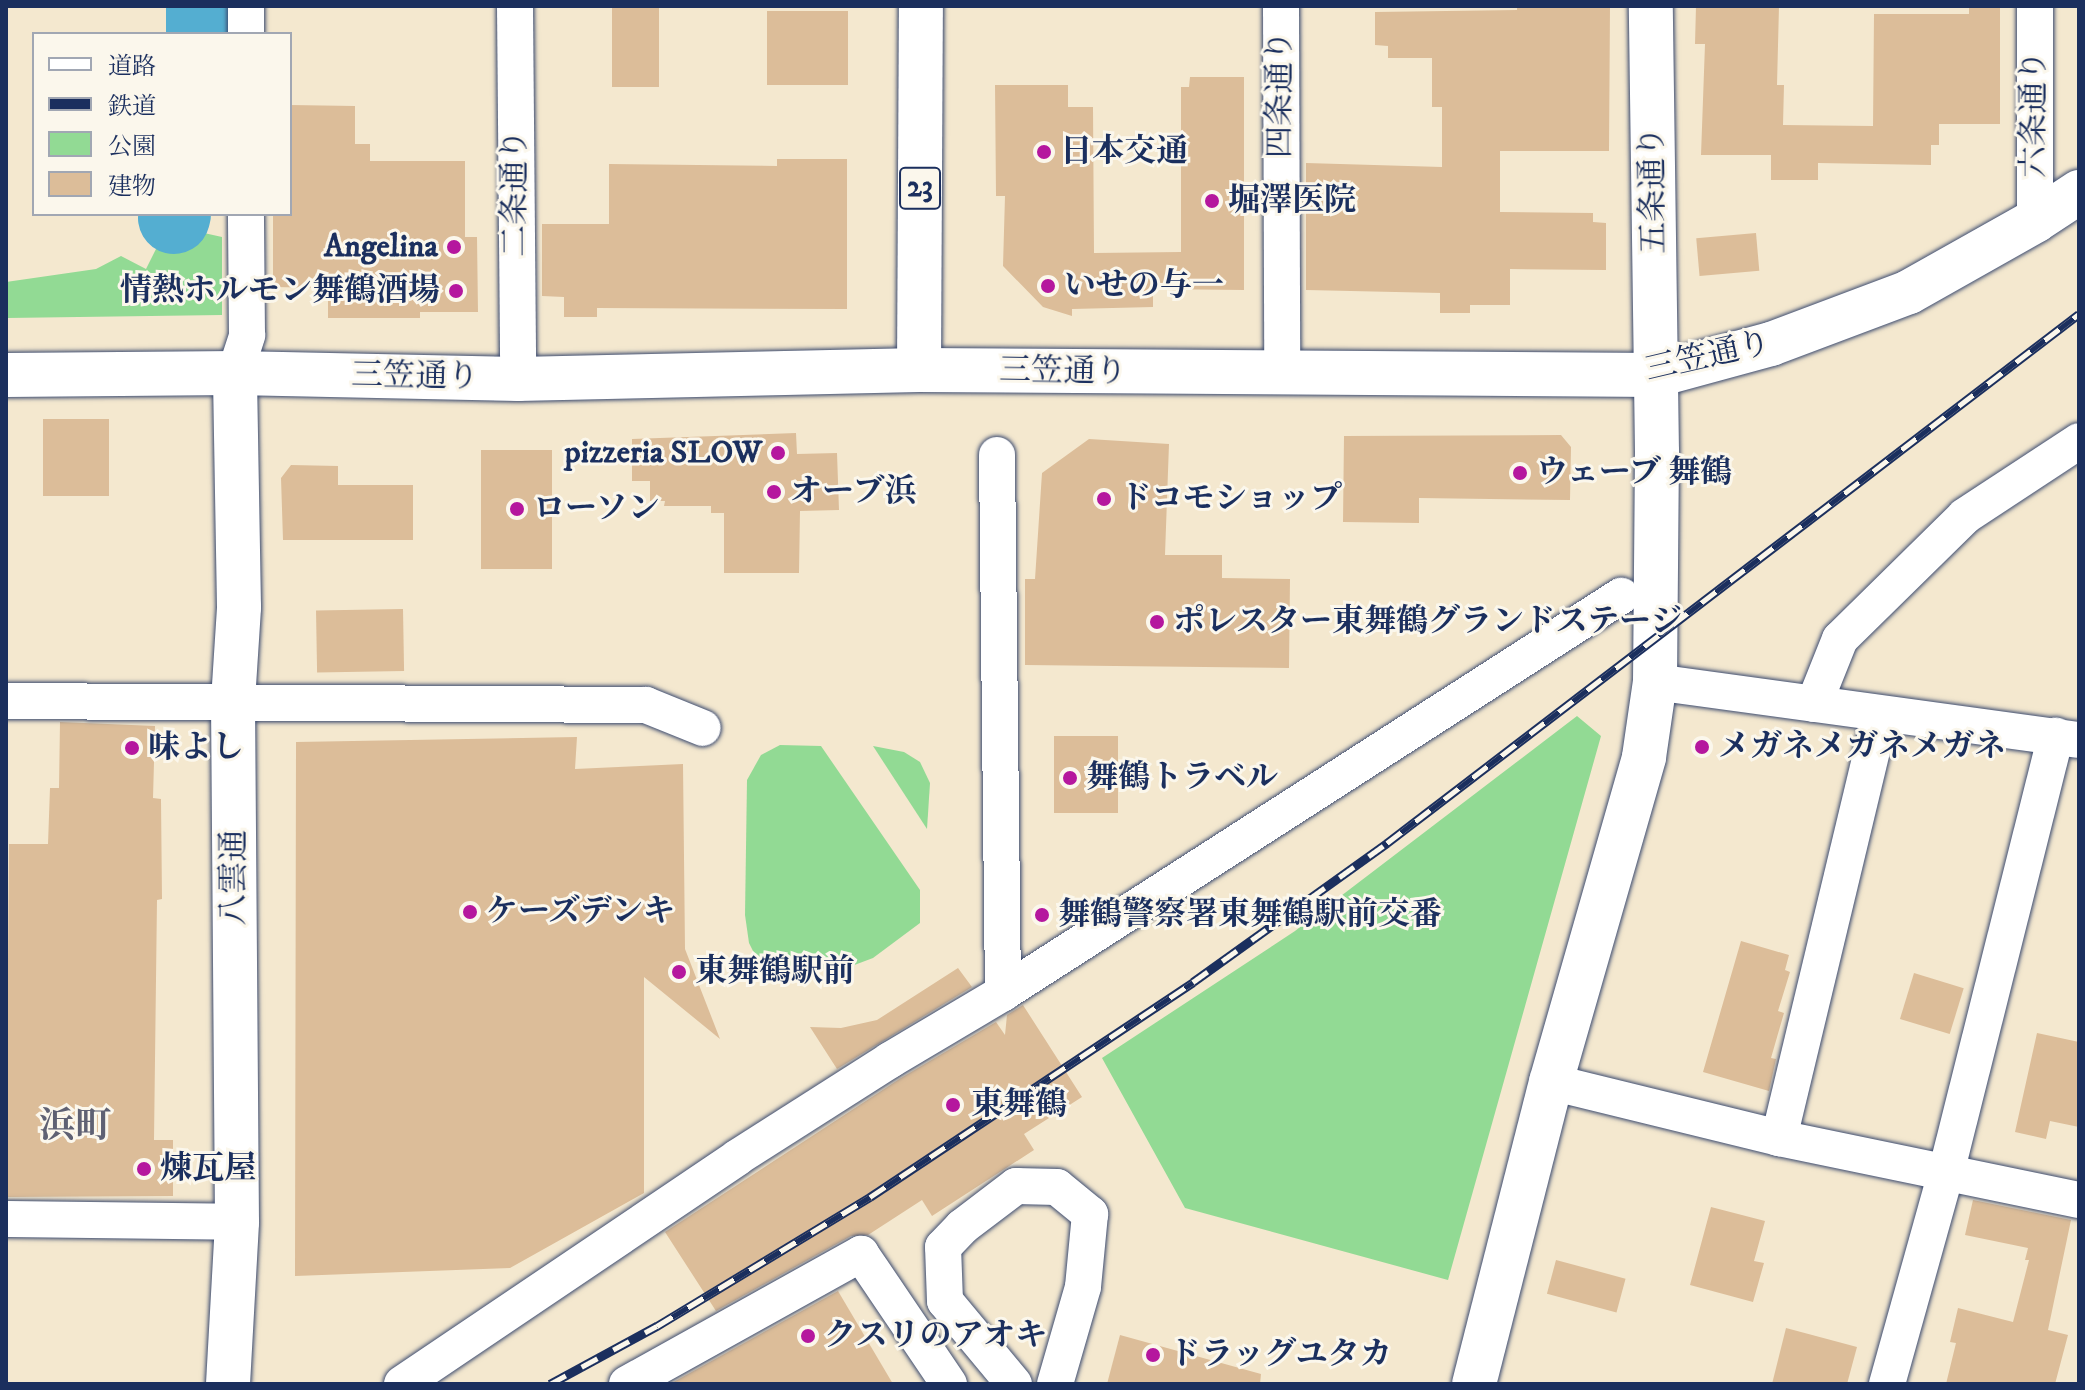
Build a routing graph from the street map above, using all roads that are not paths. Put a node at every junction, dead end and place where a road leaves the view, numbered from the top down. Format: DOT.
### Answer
graph roads {
  1 [pos="246,6"];
  2 [pos="515,6"];
  3 [pos="921,6"];
  4 [pos="1281,6"];
  5 [pos="1651,6"];
  6 [pos="2035,6"];
  7 [pos="246,32"];
  8 [pos="2079,192"];
  9 [pos="246,216"];
  10 [pos="2035,221"];
  11 [pos="919,370"];
  12 [pos="235,373"];
  13 [pos="1282,374"];
  14 [pos="6,375"];
  15 [pos="1657,375"];
  16 [pos="518,379"];
  17 [pos="2079,441"];
  18 [pos="997,455"];
  19 [pos="1621,596"];
  20 [pos="1655,682"];
  21 [pos="6,701"];
  22 [pos="233,701"];
  23 [pos="1814,704"];
  24 [pos="1881,714"];
  25 [pos="703,728"];
  26 [pos="2067,738"];
  27 [pos="1003,993"];
  28 [pos="1551,1082"];
  29 [pos="1779,1138"];
  30 [pos="1946,1173"];
  31 [pos="2079,1200"];
  32 [pos="6,1219"];
  33 [pos="237,1222"];
  34 [pos="228,1384"];
  35 [pos="402,1384"];
  36 [pos="627,1384"];
  37 [pos="949,1384"];
  38 [pos="1014,1384"];
  39 [pos="1055,1384"];
  40 [pos="1474,1384"];
  41 [pos="1887,1384"];
  1 -- 7 [label="street"];
  2 -- 16 [label="street, 二条通り"];
  3 -- 11 [label="street, 23"];
  4 -- 13 [label="street, 四条通り"];
  5 -- 15 [label="street, 五条通り"];
  6 -- 10 [label="street, 六条通り"];
  8 -- 10 [label="street, 三笠通り"];
  9 -- 12 [label="street"];
  10 -- 15 [label="street, 三笠通り"];
  11 -- 13 [label="street, 三笠通り"];
  11 -- 16 [label="street, 三笠通り"];
  12 -- 14 [label="street, 三笠通り"];
  12 -- 16 [label="street, 三笠通り"];
  12 -- 22 [label="street, 八雲通"];
  13 -- 15 [label="street, 三笠通り"];
  15 -- 20 [label="street, 五条通り"];
  17 -- 23 [label="street"];
  18 -- 27 [label="street"];
  19 -- 27 [label="street"];
  20 -- 23 [label="street"];
  20 -- 28 [label="street, 五条通り"];
  21 -- 22 [label="street"];
  22 -- 25 [label="street"];
  22 -- 33 [label="street, 八雲通"];
  23 -- 24 [label="street"];
  24 -- 26 [label="street"];
  24 -- 29 [label="street"];
  26 -- 30 [label="street"];
  27 -- 35 [label="street"];
  28 -- 29 [label="street"];
  28 -- 40 [label="street, 五条通り"];
  29 -- 30 [label="street"];
  30 -- 31 [label="street"];
  30 -- 41 [label="street"];
  32 -- 33 [label="street"];
  33 -- 34 [label="street, 八雲通"];
  36 -- 37 [label="street"];
  38 -- 39 [label="street"];
}
